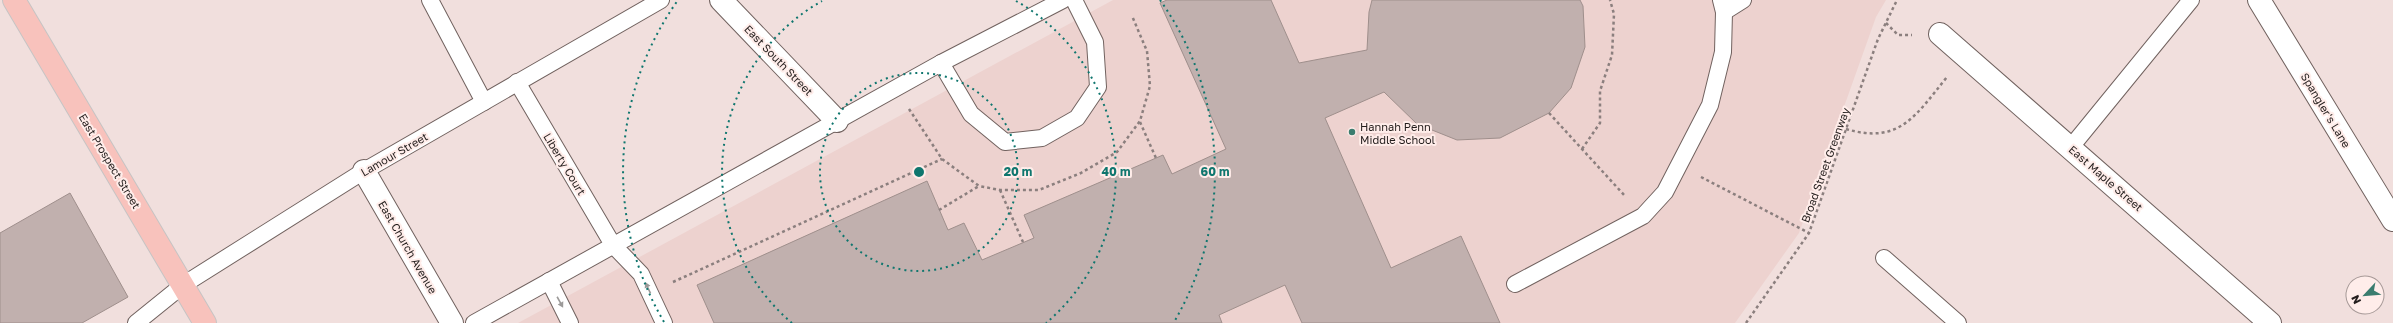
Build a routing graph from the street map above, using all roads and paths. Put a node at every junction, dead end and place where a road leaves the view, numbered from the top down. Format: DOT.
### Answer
graph roads {
  1 [pos="14,0"];
  2 [pos="430,0"];
  3 [pos="661,0"];
  4 [pos="722,0"];
  5 [pos="1063,0"];
  6 [pos="1074,0"];
  7 [pos="1610,0"];
  8 [pos="1743,0"];
  9 [pos="1897,0"];
  10 [pos="2191,0"];
  11 [pos="2259,0"];
  12 [pos="1722,6"];
  13 [pos="1940,34"];
  14 [pos="1965,55"];
  15 [pos="941,63"];
  16 [pos="517,82"];
  17 [pos="484,102"];
  18 [pos="1549,113"];
  19 [pos="837,121"];
  20 [pos="1140,121"];
  21 [pos="1846,129"];
  22 [pos="2071,147"];
  23 [pos="1582,149"];
  24 [pos="942,158"];
  25 [pos="1156,158"];
  26 [pos="1680,165"];
  27 [pos="364,171"];
  28 [pos="980,186"];
  29 [pos="1000,190"];
  30 [pos="939,210"];
  31 [pos="1643,216"];
  32 [pos="2393,220"];
  33 [pos="1809,233"];
  34 [pos="1023,242"];
  35 [pos="613,245"];
  36 [pos="1884,258"];
  37 [pos="549,281"];
  38 [pos="670,284"];
  39 [pos="1515,284"];
  40 [pos="184,285"];
  41 [pos="136,323"];
  42 [pos="205,323"];
  43 [pos="452,323"];
  44 [pos="474,323"];
  45 [pos="570,323"];
  46 [pos="664,323"];
  47 [pos="1746,323"];
  48 [pos="1958,323"];
  49 [pos="2270,323"];
  1 -- 40 [label="main road, East Prospect Street"];
  2 -- 17 [label="lane"];
  3 -- 16 [label="lane, Lamour Street"];
  4 -- 19 [label="street, East South Street"];
  5 -- 15 [label="lane"];
  6 -- 15 [label="lane"];
  7 -- 23 [label="path"];
  8 -- 12 [label="lane"];
  9 -- 21 [label="path, Broad Street Greenway"];
  10 -- 22 [label="lane"];
  11 -- 32 [label="street, Spangler's Lane"];
  12 -- 26 [label="lane"];
  13 -- 14 [label="street, East Maple Street"];
  14 -- 21 [label="path"];
  14 -- 22 [label="street, East Maple Street"];
  15 -- 19 [label="lane"];
  16 -- 17 [label="lane, Lamour Street"];
  16 -- 35 [label="lane, Liberty Court"];
  17 -- 27 [label="lane, Lamour Street"];
  18 -- 23 [label="path"];
  19 -- 35 [label="lane"];
  20 -- 25 [label="path"];
  21 -- 33 [label="path, Broad Street Greenway"];
  22 -- 49 [label="street, East Maple Street"];
  23 -- 31 [label="path"];
  24 -- 38 [label="path"];
  26 -- 31 [label="lane"];
  26 -- 33 [label="path"];
  27 -- 40 [label="lane, Lamour Street"];
  27 -- 43 [label="street, East Church Avenue"];
  28 -- 30 [label="path"];
  29 -- 34 [label="path"];
  31 -- 39 [label="lane"];
  33 -- 47 [label="path, Broad Street Greenway"];
  35 -- 37 [label="lane"];
  46 -- 35 [label="lane, Liberty Court, one-way"];
  36 -- 48 [label="lane"];
  37 -- 44 [label="lane"];
  37 -- 45 [label="lane, one-way"];
  40 -- 41 [label="lane, Lamour Street"];
  40 -- 42 [label="main road, East Prospect Street"];
}
